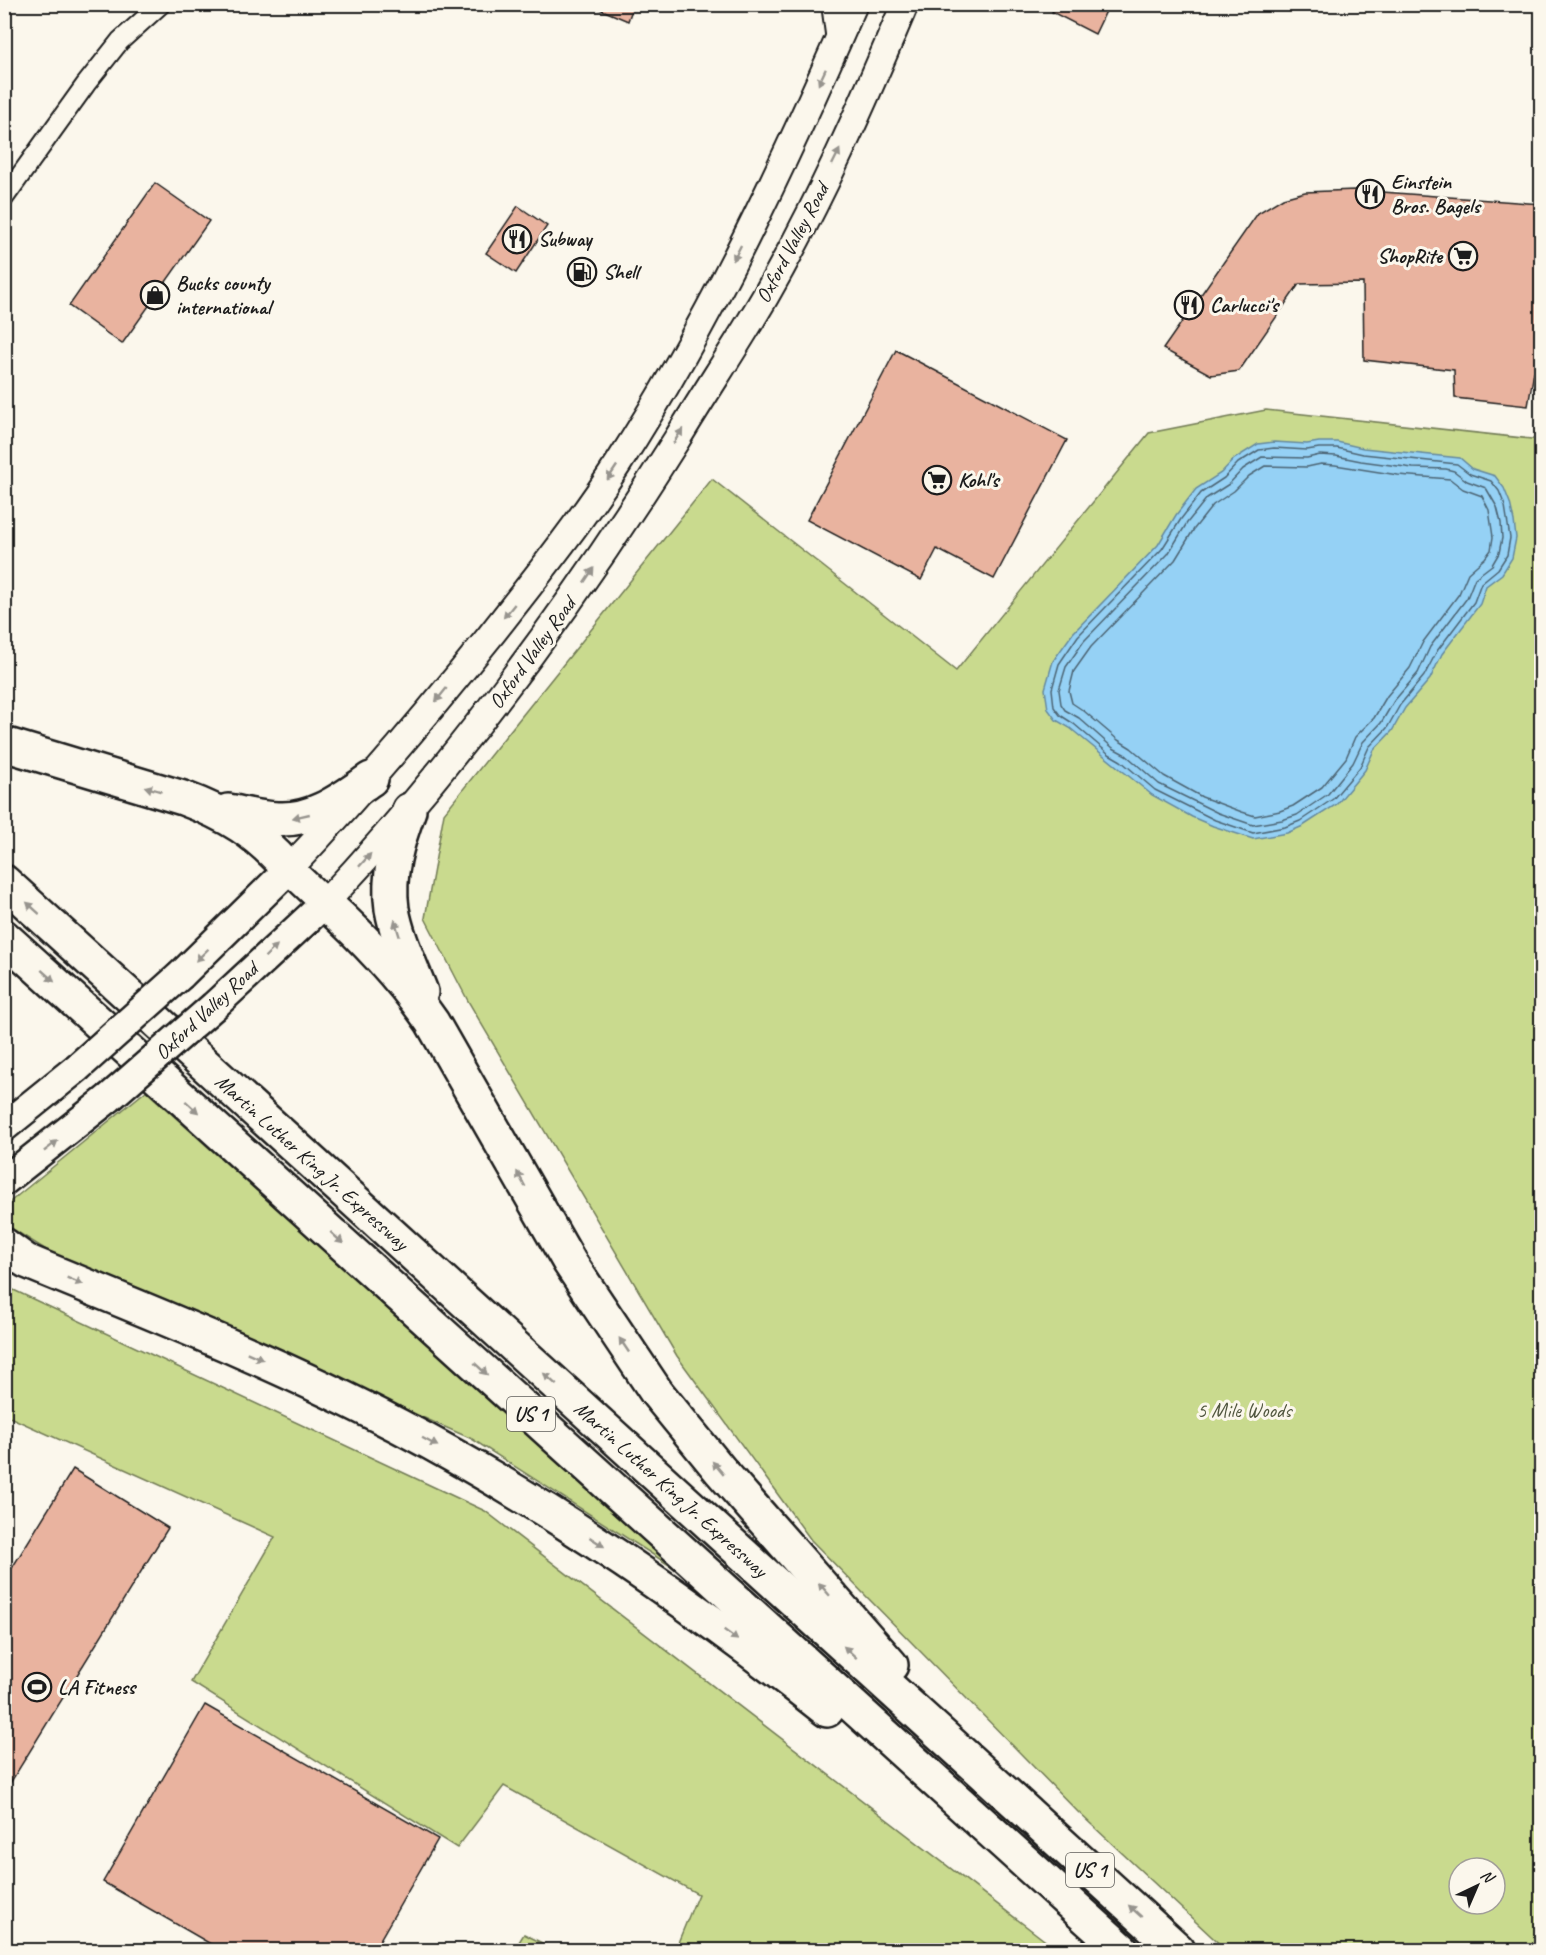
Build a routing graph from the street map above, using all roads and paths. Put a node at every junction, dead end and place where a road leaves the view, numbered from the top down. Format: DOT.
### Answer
graph roads {
  1 [pos="161,4"];
  2 [pos="831,4"];
  3 [pos="854,4"];
  4 [pos="905,4"];
  5 [pos="837,44"];
  6 [pos="4,198"];
  7 [pos="4,744"];
  8 [pos="371,779"];
  9 [pos="208,807"];
  10 [pos="409,810"];
  11 [pos="289,869"];
  12 [pos="4,882"];
  13 [pos="325,903"];
  14 [pos="4,937"];
  15 [pos="432,1022"];
  16 [pos="4,1127"];
  17 [pos="4,1181"];
  18 [pos="12,1253"];
  19 [pos="1002,1790"];
  20 [pos="1057,1892"];
  21 [pos="1122,1950"];
  22 [pos="1178,1950"];
  1 -- 6 [label="street"];
  2 -- 5 [label="street"];
  3 -- 5 [label="main road, Oxford Valley Road"];
  10 -- 4 [label="main road, Oxford Valley Road, one-way"];
  5 -- 8 [label="main road, Oxford Valley Road, one-way"];
  9 -- 7 [label="highway, one-way"];
  8 -- 9 [label="highway, one-way"];
  8 -- 11 [label="main road, Oxford Valley Road"];
  9 -- 11 [label="highway"];
  13 -- 10 [label="main road, Oxford Valley Road, one-way"];
  15 -- 10 [label="highway, one-way"];
  11 -- 13 [label="main road"];
  11 -- 16 [label="main road, Oxford Valley Road, one-way, bridge"];
  19 -- 12 [label="highway, Martin Luther King Jr. Expressway / US 1, one-way"];
  13 -- 15 [label="highway"];
  17 -- 13 [label="main road, Oxford Valley Road, one-way, bridge"];
  14 -- 20 [label="highway, Martin Luther King Jr. Expressway / US 1, one-way"];
  19 -- 15 [label="highway, one-way"];
  18 -- 20 [label="highway, one-way"];
  22 -- 19 [label="highway, Martin Luther King Jr. Expressway / US 1, one-way"];
  20 -- 21 [label="highway, Martin Luther King Jr. Expressway / US 1"];
}
